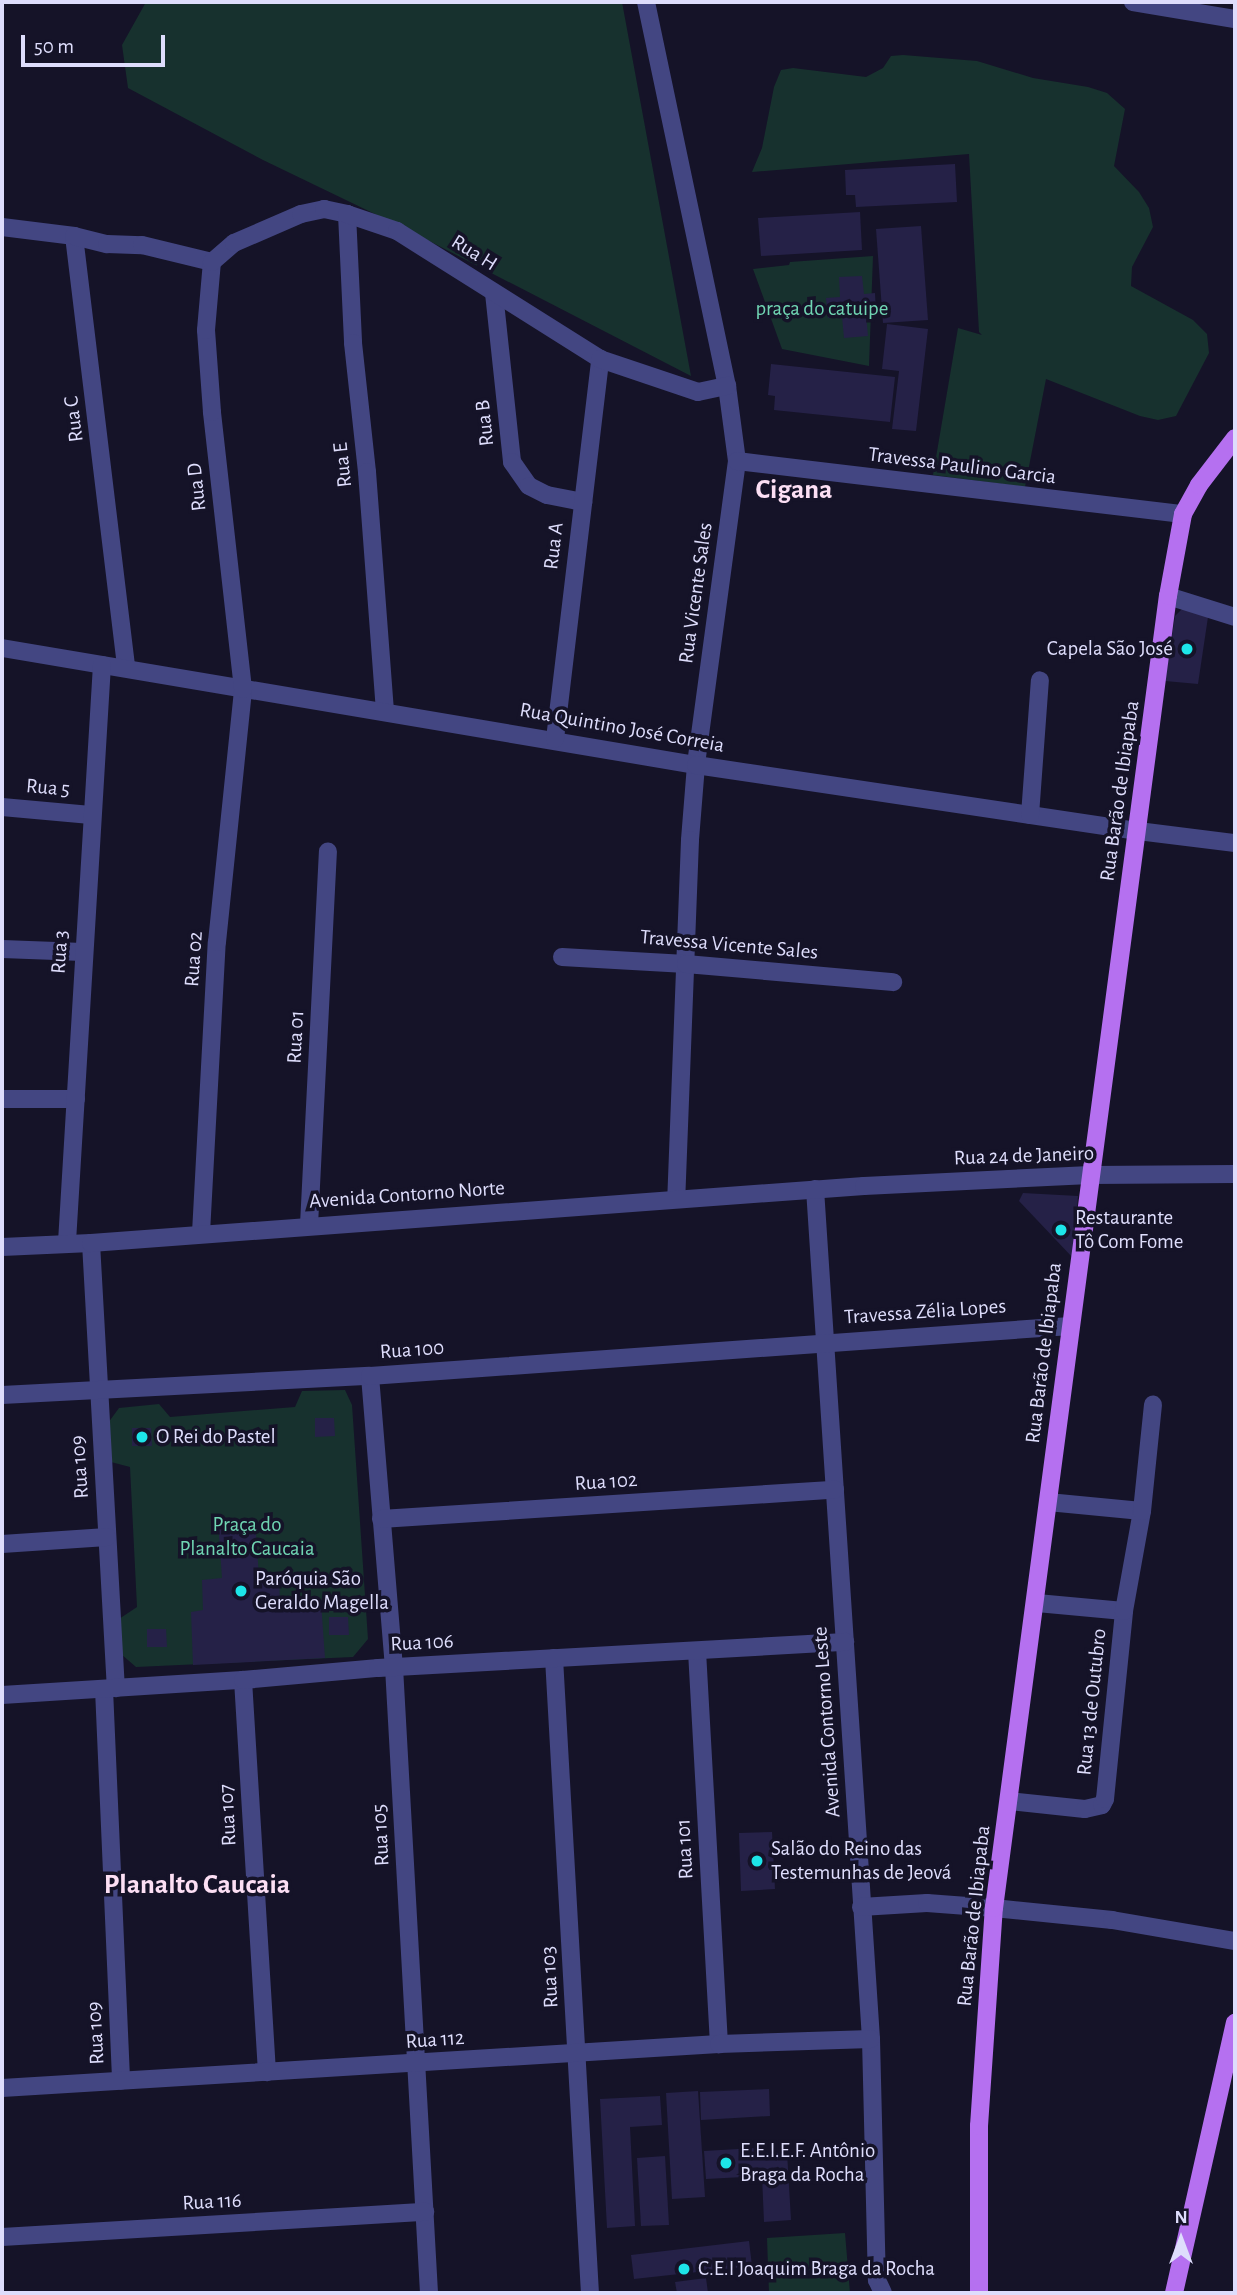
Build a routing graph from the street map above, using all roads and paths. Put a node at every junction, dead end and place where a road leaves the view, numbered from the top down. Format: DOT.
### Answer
graph roads {
  1 [pos="646,2"];
  2 [pos="1133,2"];
  3 [pos="1235,19"];
  4 [pos="347,214"];
  5 [pos="2,227"];
  6 [pos="74,236"];
  7 [pos="210,270"];
  8 [pos="494,293"];
  9 [pos="600,359"];
  10 [pos="727,386"];
  11 [pos="1235,439"];
  12 [pos="737,461"];
  13 [pos="583,502"];
  14 [pos="1183,514"];
  15 [pos="1168,596"];
  16 [pos="1235,617"];
  17 [pos="2,648"];
  18 [pos="102,665"];
  19 [pos="126,668"];
  20 [pos="1040,680"];
  21 [pos="243,689"];
  22 [pos="385,711"];
  23 [pos="555,739"];
  24 [pos="696,765"];
  25 [pos="2,807"];
  26 [pos="91,815"];
  27 [pos="1030,816"];
  28 [pos="1138,831"];
  29 [pos="1235,843"];
  30 [pos="328,851"];
  31 [pos="2,949"];
  32 [pos="83,952"];
  33 [pos="562,957"];
  34 [pos="686,964"];
  35 [pos="893,982"];
  36 [pos="76,1098"];
  37 [pos="2,1100"];
  38 [pos="1235,1174"];
  39 [pos="1090,1175"];
  40 [pos="815,1189"];
  41 [pos="676,1198"];
  42 [pos="309,1225"];
  43 [pos="201,1233"];
  44 [pos="67,1242"];
  45 [pos="91,1243"];
  46 [pos="2,1247"];
  47 [pos="1070,1326"];
  48 [pos="825,1342"];
  49 [pos="370,1376"];
  50 [pos="97,1389"];
  51 [pos="2,1395"];
  52 [pos="1153,1405"];
  53 [pos="835,1490"];
  54 [pos="1048,1502"];
  55 [pos="1142,1511"];
  56 [pos="381,1519"];
  57 [pos="107,1537"];
  58 [pos="2,1544"];
  59 [pos="1037,1603"];
  60 [pos="1124,1611"];
  61 [pos="845,1642"];
  62 [pos="697,1651"];
  63 [pos="554,1658"];
  64 [pos="394,1667"];
  65 [pos="243,1680"];
  66 [pos="110,1688"];
  67 [pos="2,1695"];
  68 [pos="1009,1801"];
  69 [pos="862,1907"];
  70 [pos="994,1908"];
  71 [pos="1235,1941"];
  72 [pos="1235,2023"];
  73 [pos="871,2039"];
  74 [pos="719,2044"];
  75 [pos="577,2053"];
  76 [pos="417,2065"];
  77 [pos="267,2072"];
  78 [pos="121,2081"];
  79 [pos="2,2088"];
  80 [pos="425,2213"];
  81 [pos="2,2237"];
  82 [pos="429,2293"];
  83 [pos="590,2293"];
  84 [pos="883,2293"];
  85 [pos="979,2293"];
  86 [pos="1174,2293"];
  1 -- 10 [label="street, Rua Vicente Sales"];
  2 -- 3 [label="street"];
  4 -- 7 [label="street, Rua H"];
  4 -- 8 [label="street, Rua H"];
  4 -- 22 [label="street, Rua E"];
  5 -- 6 [label="street"];
  6 -- 7 [label="street"];
  6 -- 19 [label="street, Rua C"];
  7 -- 21 [label="street, Rua D"];
  8 -- 9 [label="street, Rua H"];
  8 -- 13 [label="street, Rua B"];
  9 -- 10 [label="street, Rua H"];
  9 -- 13 [label="street, Rua A"];
  10 -- 12 [label="street, Rua Vicente Sales"];
  11 -- 14 [label="main road, Rua Barão de Ibiapaba"];
  12 -- 14 [label="street, Travessa Paulino Garcia"];
  12 -- 24 [label="street, Rua Vicente Sales"];
  13 -- 23 [label="street, Rua A"];
  14 -- 15 [label="main road, Rua Barão de Ibiapaba"];
  15 -- 16 [label="street"];
  15 -- 28 [label="main road, Rua Barão de Ibiapaba"];
  17 -- 18 [label="street, Rua Quintino José Correia"];
  18 -- 19 [label="street, Rua Quintino José Correia"];
  18 -- 26 [label="street, Rua 3"];
  19 -- 21 [label="street, Rua Quintino José Correia"];
  20 -- 27 [label="street"];
  21 -- 22 [label="street, Rua Quintino José Correia"];
  21 -- 43 [label="street, Rua 02"];
  22 -- 23 [label="street, Rua Quintino José Correia"];
  23 -- 24 [label="street, Rua Quintino José Correia"];
  24 -- 27 [label="street, Rua Quintino José Correia"];
  24 -- 34 [label="street, Rua Vicente Sales"];
  25 -- 26 [label="street, Rua 5"];
  26 -- 32 [label="street, Rua 3"];
  27 -- 28 [label="street, Rua Quintino José Correia"];
  28 -- 29 [label="street, Rua Quintino José Correia"];
  28 -- 39 [label="main road, Rua Barão de Ibiapaba"];
  30 -- 42 [label="street, Rua 01"];
  31 -- 32 [label="street"];
  32 -- 36 [label="street, Rua 3"];
  33 -- 34 [label="street, Travessa Vicente Sales"];
  34 -- 35 [label="street, Travessa Vicente Sales"];
  34 -- 41 [label="street, Rua Vicente Sales"];
  36 -- 37 [label="street"];
  36 -- 44 [label="street, Rua 3"];
  38 -- 39 [label="street, Rua 24 de Janeiro"];
  39 -- 40 [label="street, Rua 24 de Janeiro"];
  39 -- 47 [label="main road, Rua Barão de Ibiapaba"];
  40 -- 41 [label="street, Avenida Contorno Norte"];
  40 -- 48 [label="street, Avenida Contorno Leste"];
  41 -- 42 [label="street, Avenida Contorno Norte"];
  42 -- 43 [label="street, Avenida Contorno Norte"];
  43 -- 45 [label="street, Avenida Contorno Norte"];
  44 -- 45 [label="street, Avenida Contorno Norte"];
  44 -- 46 [label="street, Avenida Contorno Norte"];
  45 -- 50 [label="street, Rua 109"];
  47 -- 48 [label="street, Travessa Zélia Lopes"];
  47 -- 54 [label="main road, Rua Barão de Ibiapaba"];
  48 -- 49 [label="street, Rua 100"];
  48 -- 53 [label="street, Avenida Contorno Leste"];
  49 -- 50 [label="street, Rua 100"];
  49 -- 56 [label="street, Rua 105"];
  50 -- 51 [label="street, Rua 100"];
  50 -- 57 [label="street, Rua 109"];
  52 -- 55 [label="street, Rua 13 de Outubro"];
  53 -- 56 [label="street, Rua 102"];
  53 -- 61 [label="street, Avenida Contorno Leste"];
  54 -- 55 [label="street"];
  54 -- 59 [label="main road, Rua Barão de Ibiapaba"];
  55 -- 60 [label="street, Rua 13 de Outubro"];
  56 -- 64 [label="street, Rua 105"];
  57 -- 58 [label="street"];
  57 -- 66 [label="street, Rua 109"];
  59 -- 60 [label="street"];
  59 -- 68 [label="main road, Rua Barão de Ibiapaba"];
  60 -- 68 [label="street, Rua 13 de Outubro"];
  61 -- 62 [label="street, Rua 106"];
  61 -- 69 [label="street, Avenida Contorno Leste"];
  62 -- 63 [label="street, Rua 106"];
  62 -- 74 [label="street, Rua 101"];
  63 -- 64 [label="street, Rua 106"];
  63 -- 75 [label="street, Rua 103"];
  64 -- 65 [label="street, Rua 106"];
  64 -- 76 [label="street, Rua 105"];
  65 -- 66 [label="street, Rua 106"];
  65 -- 77 [label="street, Rua 107"];
  66 -- 67 [label="street, Rua 106"];
  66 -- 78 [label="street, Rua 109"];
  68 -- 70 [label="main road, Rua Barão de Ibiapaba"];
  69 -- 70 [label="street"];
  69 -- 73 [label="street, Avenida Contorno Leste"];
  70 -- 71 [label="street"];
  70 -- 85 [label="main road, Rua Barão de Ibiapaba"];
  72 -- 86 [label="main road"];
  73 -- 74 [label="street, Rua 112"];
  73 -- 84 [label="street, Avenida Contorno Leste"];
  74 -- 75 [label="street, Rua 112"];
  75 -- 76 [label="street, Rua 112"];
  75 -- 83 [label="street, Rua 103"];
  76 -- 77 [label="street, Rua 112"];
  76 -- 80 [label="street, Rua 105"];
  77 -- 78 [label="street, Rua 112"];
  78 -- 79 [label="street, Rua 112"];
  80 -- 81 [label="street, Rua 116"];
  80 -- 82 [label="street, Rua 105"];
}
